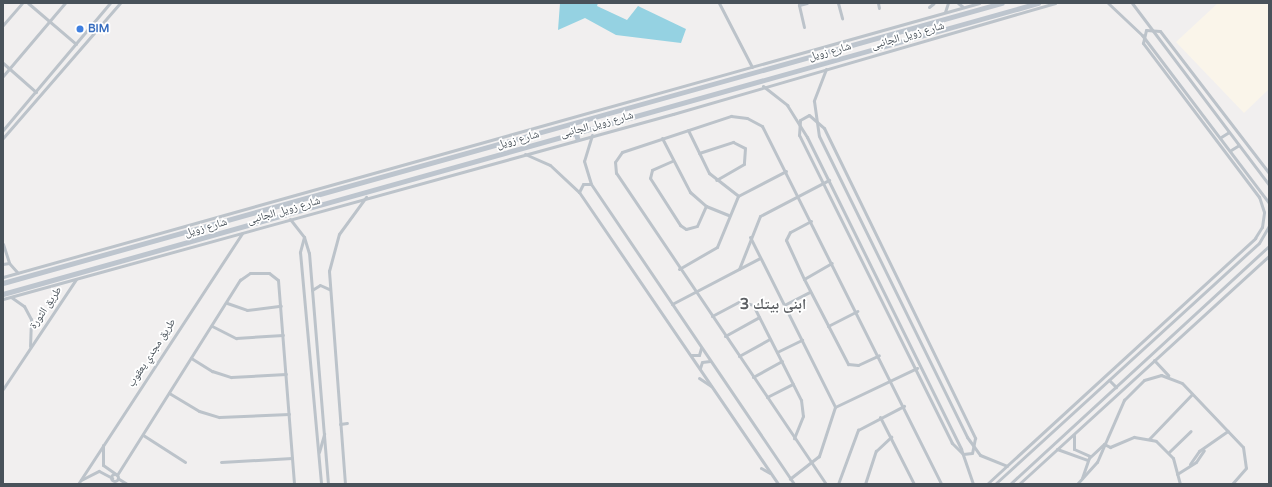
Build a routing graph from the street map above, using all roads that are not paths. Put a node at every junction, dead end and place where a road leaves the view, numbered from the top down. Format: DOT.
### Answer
graph roads {
  1 [pos="22,3"];
  2 [pos="28,3"];
  3 [pos="65,3"];
  4 [pos="110,3"];
  5 [pos="120,3"];
  6 [pos="719,3"];
  7 [pos="807,3"];
  8 [pos="838,3"];
  9 [pos="878,3"];
  10 [pos="934,3"];
  11 [pos="948,3"];
  12 [pos="958,3"];
  13 [pos="979,3"];
  14 [pos="1002,3"];
  15 [pos="1038,3"];
  16 [pos="1055,3"];
  17 [pos="1108,3"];
  18 [pos="1132,3"];
  19 [pos="929,7"];
  20 [pos="965,7"];
  21 [pos="879,8"];
  22 [pos="1016,9"];
  23 [pos="103,12"];
  24 [pos="944,12"];
  25 [pos="1018,14"];
  26 [pos="108,17"];
  27 [pos="842,18"];
  28 [pos="50,22"];
  29 [pos="912,22"];
  30 [pos="3,25"];
  31 [pos="804,27"];
  32 [pos="1151,27"];
  33 [pos="913,28"];
  34 [pos="1142,35"];
  35 [pos="864,41"];
  36 [pos="76,44"];
  37 [pos="848,46"];
  38 [pos="869,51"];
  39 [pos="850,56"];
  40 [pos="872,56"];
  41 [pos="3,63"];
  42 [pos="60,63"];
  43 [pos="64,67"];
  44 [pos="752,67"];
  45 [pos="9,69"];
  46 [pos="826,69"];
  47 [pos="3,76"];
  48 [pos="763,86"];
  49 [pos="36,92"];
  50 [pos="1191,99"];
  51 [pos="1187,101"];
  52 [pos="19,111"];
  53 [pos="24,114"];
  54 [pos="814,118"];
  55 [pos="799,123"];
  56 [pos="3,130"];
  57 [pos="688,130"];
  58 [pos="1229,132"];
  59 [pos="576,133"];
  60 [pos="592,135"];
  61 [pos="1221,136"];
  62 [pos="3,138"];
  63 [pos="662,138"];
  64 [pos="578,139"];
  65 [pos="1239,145"];
  66 [pos="1231,150"];
  67 [pos="699,153"];
  68 [pos="524,154"];
  69 [pos="672,161"];
  70 [pos="413,168"];
  71 [pos="1246,170"];
  72 [pos="786,171"];
  73 [pos="395,173"];
  74 [pos="1269,173"];
  75 [pos="426,174"];
  76 [pos="417,177"];
  77 [pos="1246,179"];
  78 [pos="427,180"];
  79 [pos="716,180"];
  80 [pos="829,180"];
  81 [pos="398,182"];
  82 [pos="824,183"];
  83 [pos="591,184"];
  84 [pos="1269,185"];
  85 [pos="377,189"];
  86 [pos="324,192"];
  87 [pos="579,192"];
  88 [pos="378,194"];
  89 [pos="738,196"];
  90 [pos="798,196"];
  91 [pos="367,197"];
  92 [pos="327,203"];
  93 [pos="1269,203"];
  94 [pos="706,206"];
  95 [pos="728,215"];
  96 [pos="290,219"];
  97 [pos="811,221"];
  98 [pos="268,222"];
  99 [pos="1269,226"];
  100 [pos="199,228"];
  101 [pos="242,232"];
  102 [pos="181,233"];
  103 [pos="304,237"];
  104 [pos="750,237"];
  105 [pos="203,238"];
  106 [pos="3,244"];
  107 [pos="184,244"];
  108 [pos="1269,246"];
  109 [pos="104,249"];
  110 [pos="106,255"];
  111 [pos="1269,256"];
  112 [pos="760,258"];
  113 [pos="9,263"];
  114 [pos="832,263"];
  115 [pos="3,264"];
  116 [pos="108,268"];
  117 [pos="679,269"];
  118 [pos="739,269"];
  119 [pos="18,273"];
  120 [pos="3,277"];
  121 [pos="76,278"];
  122 [pos="804,279"];
  123 [pos="3,283"];
  124 [pos="328,289"];
  125 [pos="312,290"];
  126 [pos="695,292"];
  127 [pos="810,292"];
  128 [pos="3,294"];
  129 [pos="11,297"];
  130 [pos="3,299"];
  131 [pos="654,300"];
  132 [pos="649,302"];
  133 [pos="227,303"];
  134 [pos="672,304"];
  135 [pos="784,304"];
  136 [pos="281,306"];
  137 [pos="857,311"];
  138 [pos="1198,312"];
  139 [pos="712,316"];
  140 [pos="1202,316"];
  141 [pos="759,317"];
  142 [pos="1162,324"];
  143 [pos="212,326"];
  144 [pos="828,326"];
  145 [pos="1166,328"];
  146 [pos="283,335"];
  147 [pos="725,336"];
  148 [pos="770,339"];
  149 [pos="802,340"];
  150 [pos="30,347"];
  151 [pos="701,347"];
  152 [pos="777,352"];
  153 [pos="691,355"];
  154 [pos="878,355"];
  155 [pos="739,356"];
  156 [pos="191,358"];
  157 [pos="1154,360"];
  158 [pos="710,361"];
  159 [pos="782,361"];
  160 [pos="920,366"];
  161 [pos="700,368"];
  162 [pos="915,368"];
  163 [pos="1162,368"];
  164 [pos="1122,369"];
  165 [pos="286,374"];
  166 [pos="1129,375"];
  167 [pos="1160,375"];
  168 [pos="1169,376"];
  169 [pos="753,377"];
  170 [pos="700,378"];
  171 [pos="891,380"];
  172 [pos="1109,380"];
  173 [pos="793,384"];
  174 [pos="1116,387"];
  175 [pos="3,389"];
  176 [pos="714,389"];
  177 [pos="1113,390"];
  178 [pos="169,393"];
  179 [pos="1117,394"];
  180 [pos="1192,394"];
  181 [pos="767,397"];
  182 [pos="904,406"];
  183 [pos="835,407"];
  184 [pos="1092,409"];
  185 [pos="289,414"];
  186 [pos="1097,414"];
  187 [pos="880,417"];
  188 [pos="347,423"];
  189 [pos="340,424"];
  190 [pos="1192,430"];
  191 [pos="324,432"];
  192 [pos="1228,432"];
  193 [pos="1075,433"];
  194 [pos="1155,434"];
  195 [pos="143,435"];
  196 [pos="891,437"];
  197 [pos="794,438"];
  198 [pos="1149,439"];
  199 [pos="1156,441"];
  200 [pos="1104,444"];
  201 [pos="103,445"];
  202 [pos="1038,445"];
  203 [pos="1053,445"];
  204 [pos="1028,446"];
  205 [pos="975,449"];
  206 [pos="1057,449"];
  207 [pos="1074,449"];
  208 [pos="1169,452"];
  209 [pos="1094,453"];
  210 [pos="963,454"];
  211 [pos="1071,454"];
  212 [pos="318,456"];
  213 [pos="1090,456"];
  214 [pos="1100,457"];
  215 [pos="292,458"];
  216 [pos="1087,460"];
  217 [pos="185,462"];
  218 [pos="221,462"];
  219 [pos="812,464"];
  220 [pos="103,465"];
  221 [pos="1007,466"];
  222 [pos="1086,466"];
  223 [pos="761,468"];
  224 [pos="1092,470"];
  225 [pos="99,471"];
  226 [pos="116,474"];
  227 [pos="771,474"];
  228 [pos="1177,474"];
  229 [pos="119,479"];
  230 [pos="790,479"];
  231 [pos="1082,479"];
  232 [pos="112,481"];
  233 [pos="914,482"];
  234 [pos="79,483"];
  235 [pos="127,484"];
  236 [pos="294,484"];
  237 [pos="321,484"];
  238 [pos="328,484"];
  239 [pos="345,484"];
  240 [pos="778,484"];
  241 [pos="794,484"];
  242 [pos="826,484"];
  243 [pos="838,484"];
  244 [pos="865,484"];
  245 [pos="909,484"];
  246 [pos="941,484"];
  247 [pos="973,484"];
  248 [pos="987,484"];
  249 [pos="995,484"];
  250 [pos="1010,484"];
  251 [pos="1019,484"];
  252 [pos="1077,484"];
  253 [pos="1180,484"];
  254 [pos="1232,484"];
  1 -- 30 [label="street"];
  2 -- 28 [label="street"];
  3 -- 28 [label="street"];
  4 -- 23 [label="street"];
  5 -- 26 [label="street"];
  6 -- 44 [label="street"];
  7 -- 31 [label="street"];
  8 -- 27 [label="street"];
  9 -- 21 [label="street"];
  10 -- 19 [label="street"];
  11 -- 24 [label="street"];
  12 -- 20 [label="street"];
  13 -- 20 [label="street, شارع زويل الجانبى"];
  14 -- 33 [label="main road, شارع زويل"];
  15 -- 22 [label="main road, شارع زويل"];
  16 -- 25 [label="street, شارع زويل الجانبى"];
  17 -- 34 [label="street"];
  18 -- 32 [label="street"];
  20 -- 24 [label="street, شارع زويل الجانبى"];
  22 -- 25 [label="main road"];
  22 -- 38 [label="main road, شارع زويل"];
  23 -- 26 [label="street"];
  23 -- 36 [label="street"];
  24 -- 29 [label="street, شارع زويل الجانبى"];
  25 -- 40 [label="street, شارع زويل الجانبى"];
  26 -- 43 [label="street"];
  28 -- 36 [label="street"];
  28 -- 45 [label="street"];
  29 -- 33 [label="main road"];
  29 -- 44 [label="street, شارع زويل الجانبى"];
  32 -- 34 [label="street"];
  32 -- 58 [label="street"];
  32 -- 74 [label="street"];
  33 -- 35 [label="main road, شارع زويل"];
  34 -- 50 [label="street"];
  34 -- 51 [label="street"];
  35 -- 37 [label="main road, شارع زويل"];
  35 -- 38 [label="main road"];
  36 -- 42 [label="street"];
  37 -- 39 [label="main road"];
  37 -- 70 [label="main road, شارع زويل"];
  38 -- 39 [label="main road, شارع زويل"];
  38 -- 40 [label="main road"];
  39 -- 59 [label="main road, شارع زويل"];
  40 -- 46 [label="street, شارع زويل الجانبى"];
  41 -- 45 [label="street"];
  42 -- 43 [label="street"];
  42 -- 49 [label="street"];
  43 -- 53 [label="street"];
  44 -- 109 [label="street, شارع زويل الجانبى"];
  45 -- 47 [label="street"];
  45 -- 49 [label="street"];
  46 -- 48 [label="street, شارع زويل الجانبى"];
  46 -- 54 [label="street"];
  48 -- 55 [label="street"];
  48 -- 60 [label="street, شارع زويل الجانبى"];
  49 -- 52 [label="street"];
  50 -- 51 [label="street"];
  50 -- 61 [label="street"];
  51 -- 77 [label="street"];
  52 -- 53 [label="street"];
  52 -- 56 [label="street"];
  53 -- 62 [label="street"];
  54 -- 55 [label="street"];
  54 -- 205 [label="street"];
  54 -- 205 [label="street"];
  55 -- 80 [label="street"];
  55 -- 82 [label="street"];
  57 -- 63 [label="street"];
  57 -- 67 [label="street"];
  57 -- 72 [label="street"];
  58 -- 61 [label="street"];
  58 -- 65 [label="street"];
  59 -- 64 [label="main road"];
  59 -- 75 [label="main road, شارع زويل"];
  60 -- 64 [label="street, شارع زويل الجانبى"];
  60 -- 83 [label="street"];
  61 -- 66 [label="street"];
  63 -- 69 [label="street"];
  63 -- 117 [label="street"];
  64 -- 68 [label="street, شارع زويل الجانبى"];
  65 -- 66 [label="street"];
  65 -- 84 [label="street"];
  66 -- 71 [label="street"];
  67 -- 79 [label="street"];
  67 -- 79 [label="street"];
  68 -- 78 [label="street, شارع زويل الجانبى"];
  68 -- 87 [label="street"];
  69 -- 94 [label="street"];
  69 -- 94 [label="street"];
  70 -- 73 [label="main road, شارع زويل"];
  70 -- 76 [label="main road"];
  71 -- 77 [label="street"];
  71 -- 93 [label="street"];
  72 -- 89 [label="street"];
  72 -- 90 [label="street"];
  73 -- 81 [label="main road"];
  73 -- 86 [label="main road, شارع زويل"];
  75 -- 76 [label="main road, شارع زويل"];
  75 -- 78 [label="main road"];
  76 -- 81 [label="main road, شارع زويل"];
  77 -- 142 [label="street"];
  78 -- 88 [label="street, شارع زويل الجانبى"];
  79 -- 89 [label="street"];
  80 -- 82 [label="street"];
  80 -- 160 [label="street"];
  81 -- 85 [label="main road, شارع زويل"];
  82 -- 90 [label="street"];
  82 -- 162 [label="street"];
  83 -- 87 [label="street"];
  83 -- 134 [label="street"];
  85 -- 88 [label="main road"];
  85 -- 92 [label="main road, شارع زويل"];
  86 -- 92 [label="main road"];
  86 -- 100 [label="main road, شارع زويل"];
  87 -- 131 [label="street"];
  88 -- 91 [label="street, شارع زويل الجانبى"];
  89 -- 95 [label="street"];
  90 -- 97 [label="street"];
  90 -- 104 [label="street"];
  91 -- 96 [label="street, شارع زويل الجانبى"];
  91 -- 124 [label="street"];
  92 -- 98 [label="main road, شارع زويل"];
  94 -- 95 [label="street"];
  95 -- 117 [label="street"];
  96 -- 98 [label="street, شارع زويل الجانبى"];
  96 -- 103 [label="street"];
  97 -- 114 [label="street"];
  97 -- 122 [label="street"];
  98 -- 101 [label="street, شارع زويل الجانبى"];
  98 -- 105 [label="main road, شارع زويل"];
  99 -- 145 [label="street"];
  100 -- 102 [label="main road, شارع زويل"];
  100 -- 105 [label="main road"];
  101 -- 116 [label="street, شارع زويل الجانبى"];
  101 -- 201 [label="street, طريق مجدي يعقوب"];
  102 -- 107 [label="main road"];
  102 -- 110 [label="main road, شارع زويل"];
  103 -- 125 [label="street"];
  103 -- 212 [label="street"];
  104 -- 112 [label="street"];
  104 -- 118 [label="street"];
  105 -- 107 [label="main road, شارع زويل"];
  106 -- 113 [label="street"];
  107 -- 116 [label="main road, شارع زويل"];
  108 -- 138 [label="street"];
  109 -- 110 [label="main road"];
  109 -- 119 [label="street, شارع زويل الجانبى"];
  110 -- 123 [label="main road, شارع زويل"];
  111 -- 140 [label="street"];
  112 -- 118 [label="street"];
  112 -- 135 [label="street"];
  113 -- 115 [label="street"];
  113 -- 119 [label="street"];
  114 -- 122 [label="street"];
  114 -- 137 [label="street"];
  116 -- 121 [label="street, شارع زويل الجانبى"];
  116 -- 128 [label="main road, شارع زويل"];
  117 -- 126 [label="street"];
  118 -- 126 [label="street"];
  119 -- 120 [label="street, شارع زويل الجانبى"];
  121 -- 129 [label="street, شارع زويل الجانبى"];
  121 -- 150 [label="street, طريق الثورة"];
  122 -- 127 [label="street"];
  124 -- 125 [label="street"];
  124 -- 189 [label="street"];
  125 -- 191 [label="street"];
  126 -- 134 [label="street"];
  126 -- 139 [label="street"];
  127 -- 135 [label="street"];
  127 -- 144 [label="street"];
  129 -- 130 [label="street, شارع زويل الجانبى"];
  129 -- 150 [label="street, طريق الثورة"];
  131 -- 132 [label="street"];
  131 -- 153 [label="street"];
  133 -- 136 [label="street"];
  133 -- 136 [label="street"];
  133 -- 143 [label="street"];
  134 -- 151 [label="street"];
  135 -- 149 [label="street"];
  136 -- 146 [label="street"];
  137 -- 144 [label="street"];
  137 -- 154 [label="street"];
  138 -- 140 [label="street"];
  138 -- 166 [label="street"];
  139 -- 141 [label="street"];
  139 -- 147 [label="street"];
  140 -- 157 [label="street"];
  141 -- 147 [label="street"];
  141 -- 148 [label="street"];
  142 -- 145 [label="street"];
  142 -- 204 [label="street"];
  143 -- 146 [label="street"];
  143 -- 156 [label="street"];
  144 -- 154 [label="street"];
  145 -- 164 [label="street"];
  146 -- 165 [label="street"];
  147 -- 155 [label="street"];
  148 -- 152 [label="street"];
  148 -- 155 [label="street"];
  149 -- 152 [label="street"];
  149 -- 183 [label="street"];
  150 -- 175 [label="street, طريق الثورة"];
  151 -- 153 [label="street"];
  151 -- 158 [label="street"];
  152 -- 159 [label="street"];
  153 -- 161 [label="street"];
  154 -- 171 [label="street"];
  155 -- 169 [label="street"];
  156 -- 165 [label="street"];
  156 -- 178 [label="street"];
  157 -- 163 [label="street"];
  157 -- 179 [label="street"];
  158 -- 161 [label="street"];
  158 -- 230 [label="street"];
  159 -- 169 [label="street"];
  159 -- 173 [label="street"];
  160 -- 162 [label="street"];
  160 -- 210 [label="street"];
  161 -- 176 [label="street"];
  162 -- 171 [label="street"];
  162 -- 210 [label="street"];
  163 -- 167 [label="street"];
  163 -- 168 [label="street"];
  164 -- 166 [label="street"];
  164 -- 172 [label="street"];
  165 -- 185 [label="street"];
  166 -- 174 [label="street"];
  167 -- 168 [label="street"];
  167 -- 200 [label="street"];
  168 -- 180 [label="street"];
  169 -- 181 [label="street"];
  170 -- 176 [label="street"];
  171 -- 182 [label="street"];
  171 -- 183 [label="street"];
  172 -- 174 [label="street"];
  172 -- 202 [label="street"];
  173 -- 181 [label="street"];
  173 -- 197 [label="street"];
  174 -- 177 [label="street"];
  176 -- 227 [label="street"];
  177 -- 179 [label="street"];
  177 -- 184 [label="street"];
  178 -- 185 [label="street"];
  178 -- 195 [label="street"];
  179 -- 186 [label="street"];
  180 -- 192 [label="street"];
  180 -- 194 [label="street"];
  181 -- 197 [label="street"];
  182 -- 187 [label="street"];
  182 -- 246 [label="street"];
  183 -- 219 [label="street"];
  184 -- 186 [label="street"];
  184 -- 203 [label="street"];
  185 -- 215 [label="street"];
  186 -- 193 [label="street"];
  187 -- 196 [label="street"];
  187 -- 243 [label="street"];
  188 -- 189 [label="street"];
  189 -- 239 [label="street"];
  190 -- 208 [label="street"];
  191 -- 212 [label="street"];
  191 -- 238 [label="street"];
  192 -- 228 [label="street"];
  192 -- 254 [label="street"];
  193 -- 206 [label="street"];
  193 -- 207 [label="street"];
  194 -- 198 [label="street"];
  194 -- 199 [label="street"];
  195 -- 217 [label="street"];
  195 -- 226 [label="street"];
  196 -- 233 [label="street"];
  196 -- 244 [label="street"];
  197 -- 219 [label="street"];
  198 -- 199 [label="street"];
  198 -- 200 [label="street"];
  199 -- 208 [label="street"];
  200 -- 209 [label="street"];
  200 -- 214 [label="street"];
  201 -- 220 [label="street"];
  201 -- 234 [label="street, طريق مجدي يعقوب"];
  202 -- 204 [label="street"];
  202 -- 249 [label="street"];
  203 -- 206 [label="street"];
  203 -- 250 [label="street"];
  204 -- 221 [label="street"];
  205 -- 210 [label="street"];
  205 -- 221 [label="street"];
  206 -- 211 [label="street"];
  206 -- 251 [label="street"];
  207 -- 211 [label="street"];
  207 -- 213 [label="street"];
  208 -- 228 [label="street"];
  209 -- 213 [label="street"];
  209 -- 214 [label="street"];
  210 -- 247 [label="street"];
  211 -- 216 [label="street"];
  212 -- 237 [label="street"];
  213 -- 216 [label="street"];
  214 -- 224 [label="street"];
  215 -- 218 [label="street"];
  215 -- 236 [label="street"];
  216 -- 222 [label="street"];
  219 -- 230 [label="street"];
  219 -- 242 [label="street"];
  220 -- 225 [label="street"];
  220 -- 226 [label="street"];
  221 -- 248 [label="street"];
  222 -- 224 [label="street"];
  222 -- 231 [label="street"];
  223 -- 227 [label="street"];
  224 -- 231 [label="street"];
  225 -- 232 [label="street"];
  225 -- 234 [label="street"];
  226 -- 229 [label="street"];
  226 -- 232 [label="street"];
  227 -- 240 [label="street"];
  228 -- 253 [label="street"];
  229 -- 232 [label="street"];
  229 -- 235 [label="street"];
  230 -- 241 [label="street"];
  231 -- 252 [label="street"];
  233 -- 245 [label="street"];
}
